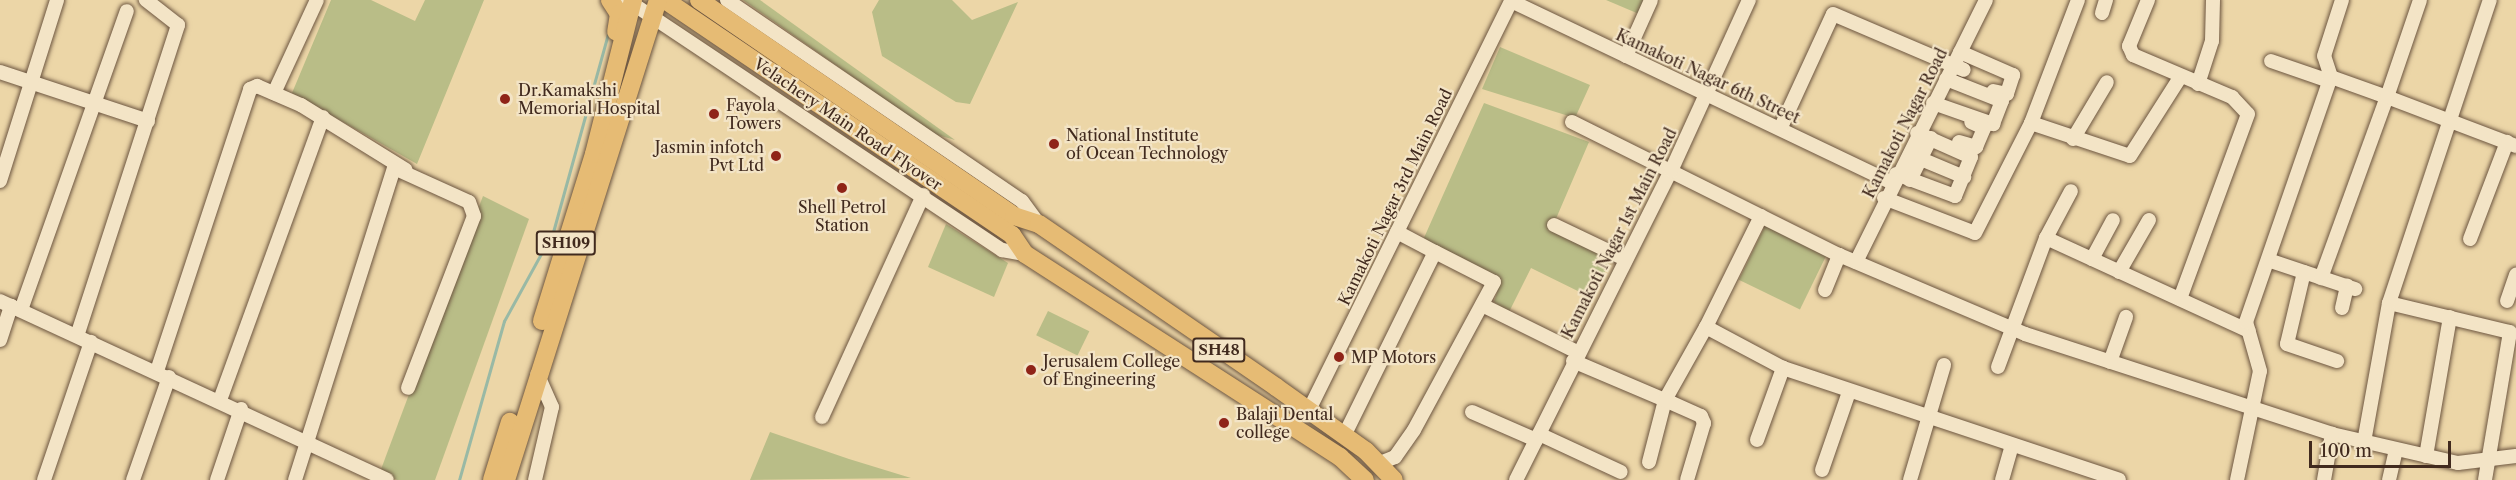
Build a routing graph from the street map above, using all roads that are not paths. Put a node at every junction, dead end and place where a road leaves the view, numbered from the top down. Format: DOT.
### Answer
graph roads {
  1 [pos="57,0"];
  2 [pos="146,0"];
  3 [pos="317,0"];
  4 [pos="610,0"];
  5 [pos="658,0"];
  6 [pos="664,0"];
  7 [pos="699,0"];
  8 [pos="727,0"];
  9 [pos="1512,0"];
  10 [pos="1651,0"];
  11 [pos="1749,0"];
  12 [pos="1986,0"];
  13 [pos="2078,0"];
  14 [pos="2148,0"];
  15 [pos="2213,0"];
  16 [pos="2343,0"];
  17 [pos="2420,0"];
  18 [pos="2490,0"];
  19 [pos="631,1"];
  20 [pos="163,4"];
  21 [pos="127,11"];
  22 [pos="652,18"];
  23 [pos="1626,56"];
  24 [pos="2271,61"];
  25 [pos="1959,66"];
  26 [pos="0,72"];
  27 [pos="2179,79"];
  28 [pos="2330,79"];
  29 [pos="33,82"];
  30 [pos="2107,82"];
  31 [pos="2198,84"];
  32 [pos="1706,92"];
  33 [pos="274,93"];
  34 [pos="2387,97"];
  35 [pos="94,103"];
  36 [pos="1932,105"];
  37 [pos="323,117"];
  38 [pos="148,122"];
  39 [pos="1572,122"];
  40 [pos="2449,122"];
  41 [pos="2031,123"];
  42 [pos="1781,127"];
  43 [pos="600,130"];
  44 [pos="1919,131"];
  45 [pos="1932,138"];
  46 [pos="2073,139"];
  47 [pos="2511,144"];
  48 [pos="1921,159"];
  49 [pos="407,171"];
  50 [pos="1671,171"];
  51 [pos="1964,177"];
  52 [pos="1894,178"];
  53 [pos="1910,180"];
  54 [pos="0,182"];
  55 [pos="2071,191"];
  56 [pos="923,195"];
  57 [pos="1884,198"];
  58 [pos="1761,216"];
  59 [pos="2113,220"];
  60 [pos="2149,220"];
  61 [pos="1039,224"];
  62 [pos="1554,225"];
  63 [pos="1396,232"];
  64 [pos="2046,238"];
  65 [pos="2470,239"];
  66 [pos="1435,252"];
  67 [pos="1025,254"];
  68 [pos="1839,255"];
  69 [pos="1625,259"];
  70 [pos="2092,259"];
  71 [pos="2268,260"];
  72 [pos="1856,262"];
  73 [pos="2119,272"];
  74 [pos="2304,272"];
  75 [pos="2516,275"];
  76 [pos="2321,278"];
  77 [pos="1825,290"];
  78 [pos="2180,299"];
  79 [pos="2507,301"];
  80 [pos="2389,303"];
  81 [pos="1482,305"];
  82 [pos="11,306"];
  83 [pos="2342,308"];
  84 [pos="2126,317"];
  85 [pos="2450,317"];
  86 [pos="1706,327"];
  87 [pos="2012,328"];
  88 [pos="2249,331"];
  89 [pos="77,336"];
  90 [pos="0,340"];
  91 [pos="91,342"];
  92 [pos="1575,356"];
  93 [pos="2337,361"];
  94 [pos="2110,362"];
  95 [pos="1944,365"];
  96 [pos="1998,367"];
  97 [pos="1784,368"];
  98 [pos="163,374"];
  99 [pos="537,374"];
  100 [pos="408,388"];
  101 [pos="1849,392"];
  102 [pos="220,400"];
  103 [pos="1665,400"];
  104 [pos="1302,405"];
  105 [pos="2252,409"];
  106 [pos="241,410"];
  107 [pos="1472,412"];
  108 [pos="822,417"];
  109 [pos="1926,420"];
  110 [pos="1281,422"];
  111 [pos="2332,435"];
  112 [pos="1344,436"];
  113 [pos="1537,437"];
  114 [pos="1757,440"];
  115 [pos="307,442"];
  116 [pos="2364,442"];
  117 [pos="2011,448"];
  118 [pos="2396,450"];
  119 [pos="2426,456"];
  120 [pos="2516,456"];
  121 [pos="2488,460"];
  122 [pos="1649,462"];
  123 [pos="1380,463"];
  124 [pos="1822,470"];
  125 [pos="1621,472"];
  126 [pos="384,479"];
  127 [pos="44,480"];
  128 [pos="133,480"];
  129 [pos="217,480"];
  130 [pos="295,480"];
  131 [pos="492,480"];
  132 [pos="506,480"];
  133 [pos="535,480"];
  134 [pos="1365,480"];
  135 [pos="1394,480"];
  136 [pos="1516,480"];
  137 [pos="1687,480"];
  138 [pos="1910,480"];
  139 [pos="2002,480"];
  140 [pos="2120,480"];
  141 [pos="2237,480"];
  142 [pos="2324,480"];
  143 [pos="2389,480"];
  144 [pos="2485,480"];
  1 -- 29 [label="street"];
  2 -- 20 [label="street"];
  3 -- 33 [label="street"];
  4 -- 43 [label="main road"];
  5 -- 22 [label="main road, SH109"];
  6 -- 67 [label="main road, Velachery Main Road Flyover / SH48"];
  7 -- 61 [label="main road, Velachery Main Road Flyover / SH48"];
  8 -- 61 [label="street"];
  9 -- 23 [label="street, Kamakoti Nagar 6th Street"];
  9 -- 63 [label="street, Kamakoti Nagar 3rd Main Road"];
  10 -- 23 [label="street"];
  11 -- 32 [label="street, Kamakoti Nagar 1st Main Road"];
  12 -- 25 [label="street, Kamakoti Nagar Road"];
  13 -- 41 [label="street"];
  14 -- 27 [label="street"];
  15 -- 31 [label="street"];
  16 -- 28 [label="street"];
  17 -- 34 [label="street"];
  18 -- 40 [label="street"];
  19 -- 22 [label="street"];
  19 -- 43 [label="main road, SH109"];
  20 -- 38 [label="street"];
  21 -- 35 [label="street"];
  22 -- 56 [label="street"];
  22 -- 99 [label="main road, SH109"];
  23 -- 32 [label="street, Kamakoti Nagar 6th Street"];
  24 -- 28 [label="street"];
  25 -- 36 [label="street, Kamakoti Nagar Road"];
  25 -- 36 [label="street"];
  25 -- 42 [label="street"];
  26 -- 29 [label="street"];
  27 -- 31 [label="street"];
  27 -- 46 [label="street"];
  28 -- 34 [label="street"];
  28 -- 71 [label="street"];
  29 -- 35 [label="street"];
  29 -- 54 [label="street"];
  30 -- 46 [label="street"];
  31 -- 78 [label="street"];
  32 -- 42 [label="street, Kamakoti Nagar 6th Street"];
  32 -- 50 [label="street, Kamakoti Nagar 1st Main Road"];
  33 -- 37 [label="street"];
  33 -- 98 [label="street"];
  34 -- 40 [label="street"];
  34 -- 76 [label="street"];
  35 -- 38 [label="street"];
  35 -- 82 [label="street"];
  36 -- 44 [label="street, Kamakoti Nagar Road"];
  36 -- 44 [label="street"];
  37 -- 49 [label="street"];
  37 -- 102 [label="street"];
  38 -- 89 [label="street"];
  39 -- 50 [label="street"];
  40 -- 47 [label="street"];
  40 -- 80 [label="street"];
  41 -- 46 [label="street"];
  41 -- 57 [label="street"];
  42 -- 52 [label="street, Kamakoti Nagar 6th Street"];
  43 -- 131 [label="main road, SH109"];
  44 -- 45 [label="street"];
  44 -- 52 [label="street, Kamakoti Nagar Road"];
  45 -- 48 [label="street"];
  45 -- 51 [label="street"];
  47 -- 65 [label="street"];
  48 -- 51 [label="street"];
  48 -- 53 [label="street"];
  49 -- 100 [label="street"];
  49 -- 115 [label="street"];
  50 -- 58 [label="street"];
  50 -- 69 [label="street, Kamakoti Nagar 1st Main Road"];
  51 -- 53 [label="street, Kamakoti Nagar 6th Street"];
  52 -- 53 [label="street, Kamakoti Nagar 6th Street"];
  52 -- 57 [label="street, Kamakoti Nagar Road"];
  55 -- 64 [label="street"];
  56 -- 67 [label="street"];
  56 -- 108 [label="street"];
  57 -- 72 [label="street, Kamakoti Nagar Road"];
  58 -- 68 [label="street"];
  58 -- 86 [label="street"];
  59 -- 70 [label="street"];
  60 -- 73 [label="street"];
  61 -- 104 [label="main road, SH48"];
  62 -- 69 [label="street"];
  63 -- 66 [label="street"];
  63 -- 104 [label="street, Kamakoti Nagar 3rd Main Road"];
  64 -- 70 [label="street"];
  64 -- 87 [label="street"];
  66 -- 81 [label="street"];
  66 -- 112 [label="street"];
  67 -- 110 [label="main road, SH48"];
  68 -- 72 [label="street"];
  68 -- 77 [label="street"];
  69 -- 92 [label="street, Kamakoti Nagar 1st Main Road"];
  70 -- 73 [label="street"];
  71 -- 74 [label="street"];
  71 -- 88 [label="street"];
  72 -- 87 [label="street"];
  73 -- 78 [label="street"];
  74 -- 76 [label="street"];
  74 -- 93 [label="street"];
  75 -- 79 [label="street"];
  76 -- 83 [label="street"];
  78 -- 88 [label="street"];
  80 -- 85 [label="street"];
  80 -- 116 [label="street"];
  81 -- 92 [label="street"];
  81 -- 123 [label="street"];
  82 -- 89 [label="street"];
  82 -- 90 [label="street"];
  84 -- 94 [label="street"];
  85 -- 119 [label="street"];
  85 -- 121 [label="street"];
  86 -- 97 [label="street"];
  86 -- 103 [label="street"];
  87 -- 94 [label="street"];
  87 -- 96 [label="street"];
  88 -- 105 [label="street"];
  89 -- 91 [label="street"];
  91 -- 98 [label="street"];
  91 -- 127 [label="street"];
  92 -- 103 [label="street"];
  92 -- 113 [label="street, Kamakoti Nagar 1st Main Road"];
  94 -- 105 [label="street"];
  95 -- 109 [label="street"];
  97 -- 101 [label="street"];
  97 -- 114 [label="street"];
  98 -- 102 [label="street"];
  98 -- 128 [label="street"];
  99 -- 132 [label="main road, SH109"];
  99 -- 133 [label="street"];
  101 -- 109 [label="street"];
  101 -- 124 [label="street"];
  102 -- 106 [label="street"];
  103 -- 122 [label="street"];
  103 -- 137 [label="street"];
  104 -- 110 [label="main road"];
  104 -- 112 [label="main road, SH48"];
  105 -- 111 [label="street"];
  105 -- 141 [label="street"];
  106 -- 115 [label="street"];
  106 -- 129 [label="street"];
  107 -- 113 [label="street"];
  109 -- 117 [label="street"];
  109 -- 138 [label="street"];
  110 -- 134 [label="main road, SH48"];
  111 -- 116 [label="street"];
  111 -- 142 [label="street"];
  112 -- 123 [label="main road, SH48"];
  113 -- 125 [label="street"];
  113 -- 136 [label="street, Kamakoti Nagar 1st Main Road"];
  115 -- 126 [label="street"];
  115 -- 130 [label="street"];
  116 -- 118 [label="street"];
  117 -- 139 [label="street"];
  117 -- 140 [label="street"];
  118 -- 119 [label="street"];
  118 -- 143 [label="street"];
  119 -- 121 [label="street"];
  120 -- 121 [label="street"];
  121 -- 144 [label="street"];
  123 -- 135 [label="main road, SH48"];
}
